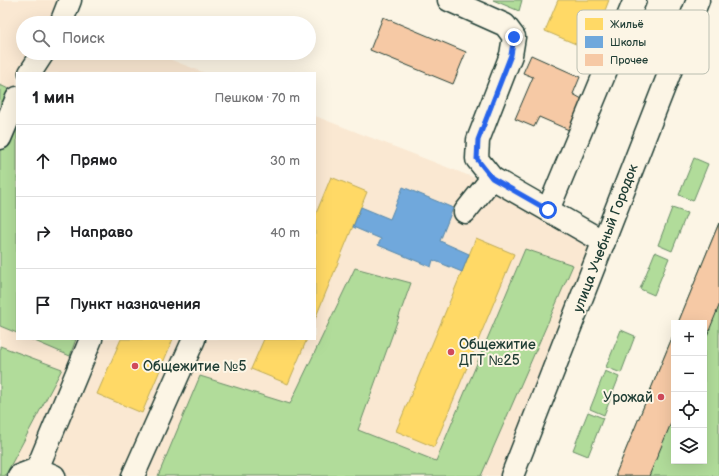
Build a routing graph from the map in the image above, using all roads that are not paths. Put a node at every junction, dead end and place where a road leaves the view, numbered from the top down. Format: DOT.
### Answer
graph roads {
  1 [pos="70,0"];
  2 [pos="449,0"];
  3 [pos="635,0"];
  4 [pos="698,0"];
  5 [pos="631,10"];
  6 [pos="694,10"];
  7 [pos="64,16"];
  8 [pos="38,60"];
  9 [pos="31,72"];
  10 [pos="604,74"];
  11 [pos="669,74"];
  12 [pos="16,100"];
  13 [pos="0,138"];
  14 [pos="492,178"];
  15 [pos="548,210"];
  16 [pos="465,212"];
  17 [pos="604,242"];
  18 [pos="91,340"];
  19 [pos="194,340"];
  20 [pos="37,474"];
  21 [pos="133,476"];
  22 [pos="512,476"];
  1 -- 7 [label="street"];
  2 -- 14 [label="street"];
  3 -- 5 [label="street"];
  4 -- 6 [label="street, улица Учебный Городок"];
  8 -- 9 [label="street"];
  10 -- 15 [label="street"];
  11 -- 17 [label="street, улица Учебный Городок"];
  12 -- 13 [label="street"];
  14 -- 15 [label="street"];
  14 -- 16 [label="street"];
  15 -- 17 [label="street"];
  17 -- 22 [label="street, улица Учебный Городок"];
  18 -- 20 [label="street"];
  19 -- 21 [label="street"];
}
